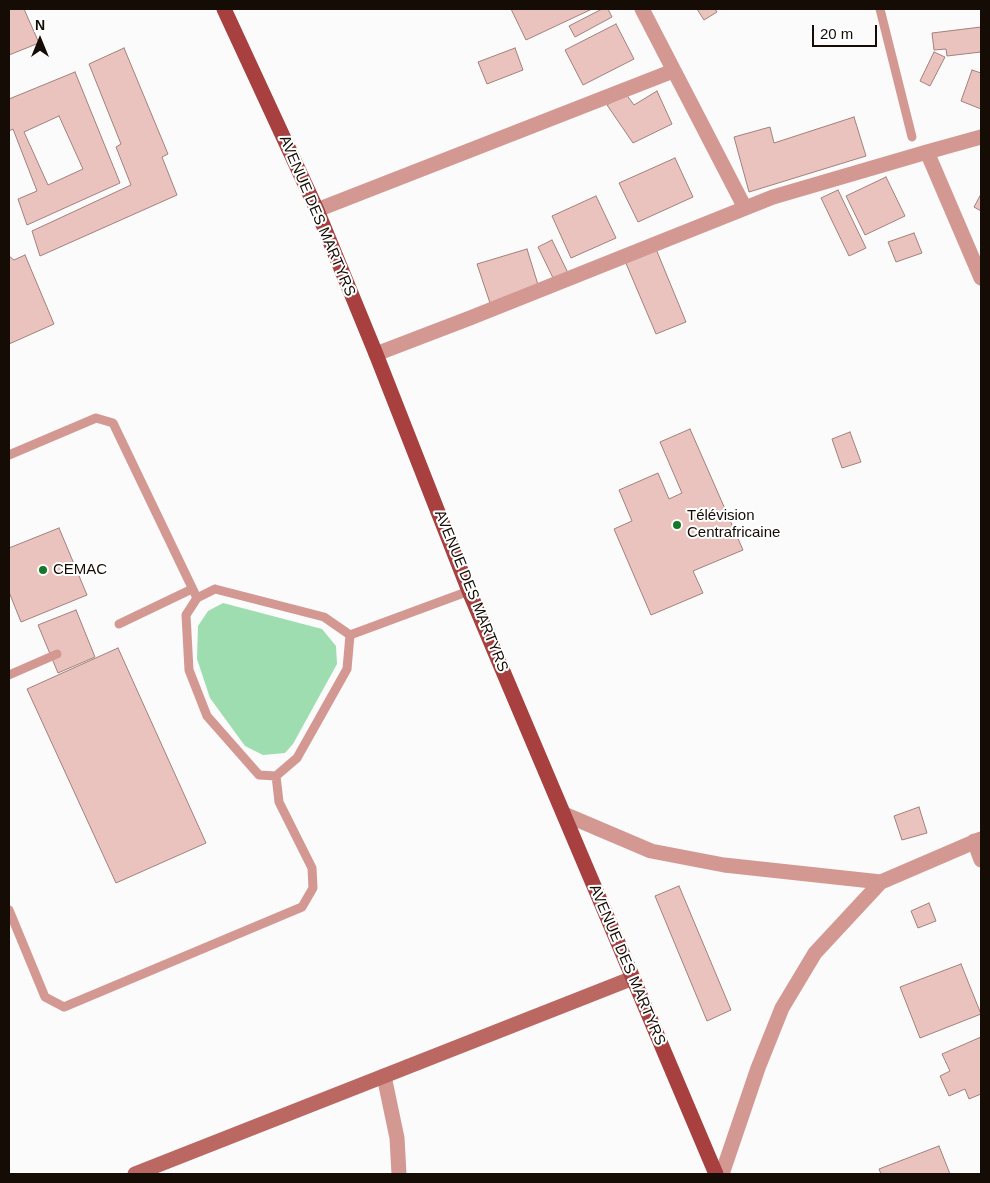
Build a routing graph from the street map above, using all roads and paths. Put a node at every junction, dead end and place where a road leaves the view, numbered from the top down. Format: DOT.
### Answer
graph roads {
  1 [pos="224,9"];
  2 [pos="642,9"];
  3 [pos="880,9"];
  4 [pos="673,71"];
  5 [pos="912,137"];
  6 [pos="981,137"];
  7 [pos="927,152"];
  8 [pos="745,208"];
  9 [pos="317,210"];
  10 [pos="981,278"];
  11 [pos="376,354"];
  12 [pos="9,455"];
  13 [pos="192,589"];
  14 [pos="469,591"];
  15 [pos="197,598"];
  16 [pos="119,624"];
  17 [pos="350,635"];
  18 [pos="57,654"];
  19 [pos="9,674"];
  20 [pos="276,776"];
  21 [pos="564,814"];
  22 [pos="977,840"];
  23 [pos="981,860"];
  24 [pos="881,882"];
  25 [pos="9,910"];
  26 [pos="633,978"];
  27 [pos="384,1076"];
  28 [pos="135,1174"];
  29 [pos="399,1174"];
  30 [pos="716,1174"];
  31 [pos="722,1174"];
  1 -- 9 [label="main road, AVENUE DES MARTYRS"];
  2 -- 4 [label="street"];
  3 -- 5 [label="lane"];
  4 -- 8 [label="street"];
  4 -- 9 [label="street"];
  6 -- 7 [label="street"];
  7 -- 8 [label="street"];
  7 -- 10 [label="street"];
  8 -- 11 [label="street"];
  9 -- 11 [label="main road, AVENUE DES MARTYRS"];
  11 -- 14 [label="main road, AVENUE DES MARTYRS"];
  12 -- 13 [label="lane"];
  13 -- 15 [label="lane"];
  13 -- 16 [label="lane"];
  14 -- 17 [label="lane"];
  14 -- 21 [label="main road, AVENUE DES MARTYRS"];
  15 -- 17 [label="lane"];
  15 -- 20 [label="lane"];
  17 -- 20 [label="lane"];
  18 -- 19 [label="lane"];
  20 -- 25 [label="lane"];
  21 -- 24 [label="street"];
  21 -- 26 [label="main road, AVENUE DES MARTYRS"];
  22 -- 23 [label="street"];
  22 -- 24 [label="street"];
  24 -- 31 [label="street"];
  26 -- 27 [label="street"];
  26 -- 30 [label="main road, AVENUE DES MARTYRS"];
  27 -- 28 [label="street"];
  27 -- 29 [label="street"];
}
